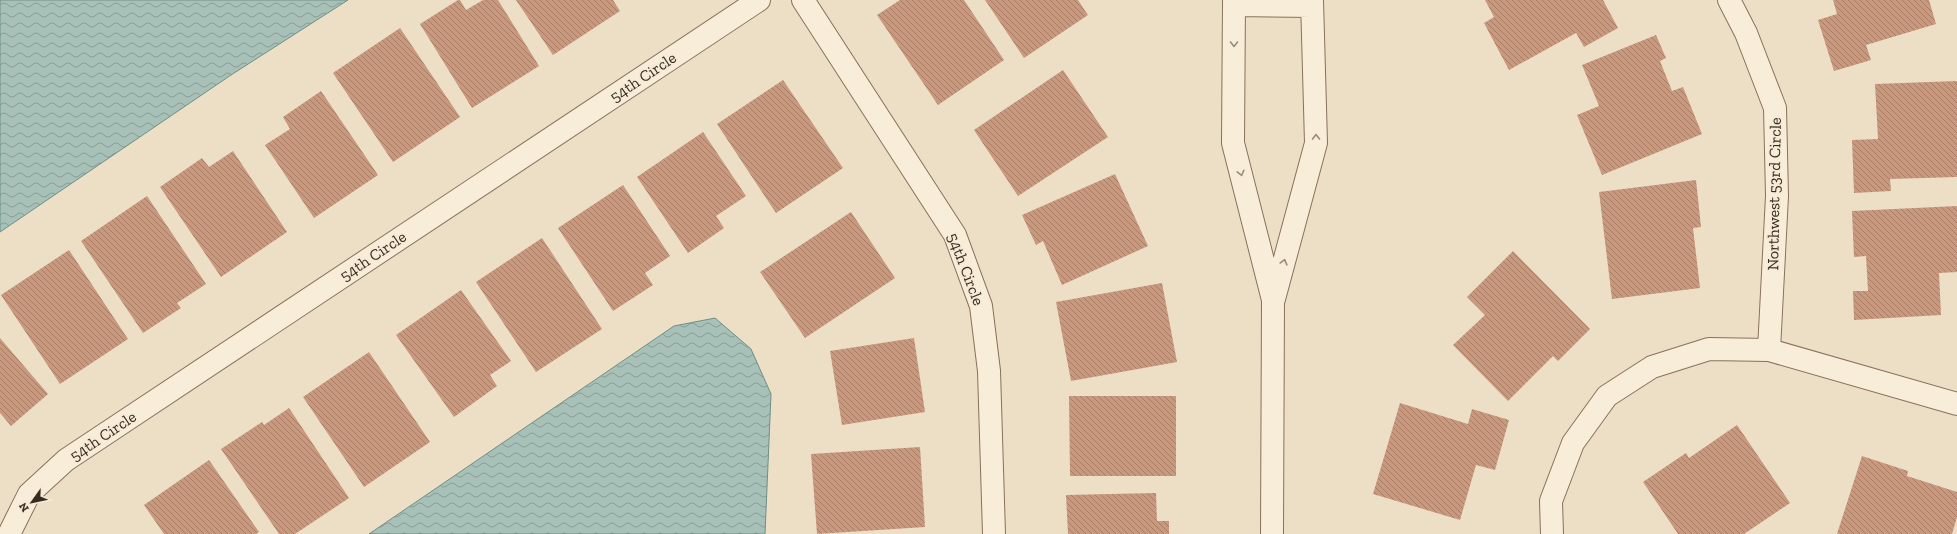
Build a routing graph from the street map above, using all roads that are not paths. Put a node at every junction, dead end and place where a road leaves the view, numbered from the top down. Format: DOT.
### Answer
graph roads {
  1 [pos="759,0"];
  2 [pos="802,0"];
  3 [pos="1729,0"];
  4 [pos="1234,3"];
  5 [pos="1312,3"];
  6 [pos="1274,300"];
  7 [pos="1769,350"];
  8 [pos="1957,404"];
  9 [pos="9,534"];
  10 [pos="994,534"];
  11 [pos="1272,534"];
  12 [pos="1552,534"];
  1 -- 9 [label="street, 54th Circle"];
  2 -- 10 [label="street, 54th Circle"];
  3 -- 7 [label="street, Northwest 53rd Circle"];
  4 -- 5 [label="street"];
  4 -- 6 [label="street, one-way"];
  6 -- 5 [label="street, one-way"];
  6 -- 11 [label="street"];
  7 -- 8 [label="street"];
  7 -- 12 [label="street"];
}
